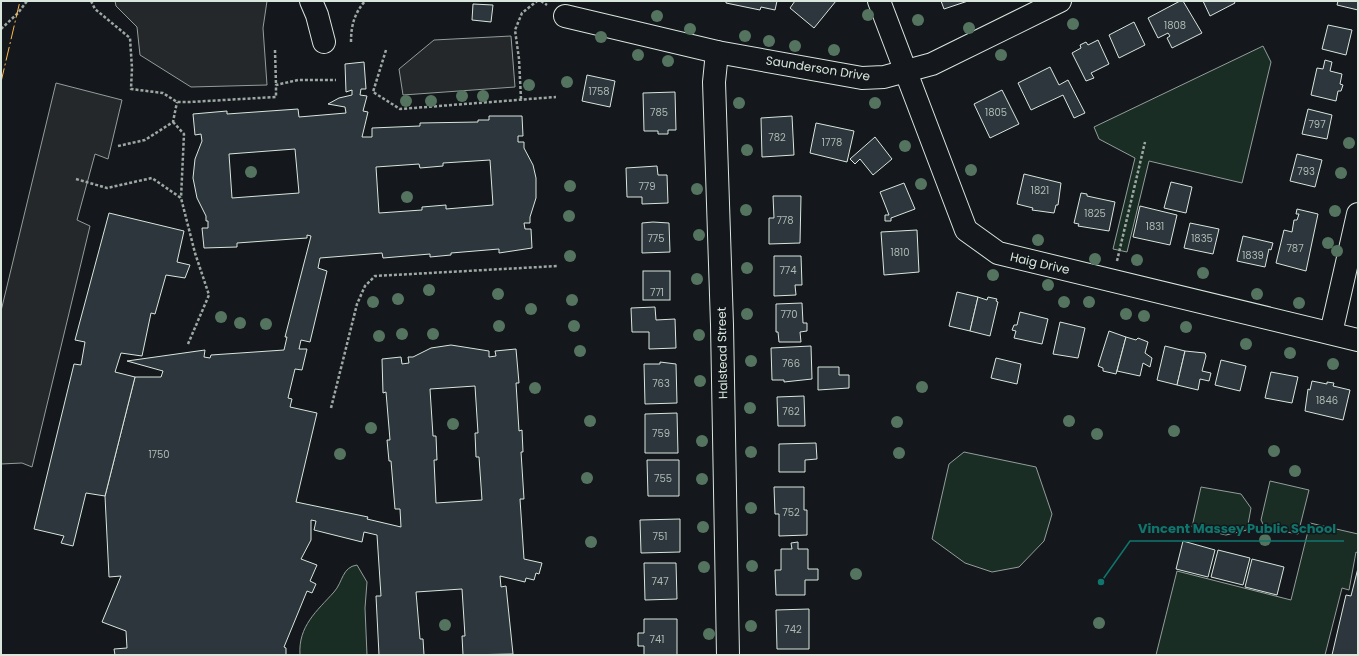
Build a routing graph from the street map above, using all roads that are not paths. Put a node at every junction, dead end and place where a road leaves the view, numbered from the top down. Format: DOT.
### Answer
graph roads {
  1 [pos="311,1"];
  2 [pos="879,1"];
  3 [pos="1060,1"];
  4 [pos="565,16"];
  5 [pos="324,42"];
  6 [pos="717,52"];
  7 [pos="906,72"];
  8 [pos="1358,214"];
  9 [pos="1331,333"];
  10 [pos="1358,340"];
  11 [pos="728,655"];
  1 -- 5 [label="street"];
  2 -- 7 [label="street, Haig Drive"];
  3 -- 7 [label="street, Saunderson Drive"];
  4 -- 6 [label="street, Saunderson Drive"];
  6 -- 7 [label="street, Saunderson Drive"];
  6 -- 11 [label="street, Halstead Street"];
  7 -- 9 [label="street, Haig Drive"];
  8 -- 9 [label="street"];
  9 -- 10 [label="street, Haig Drive"];
}
